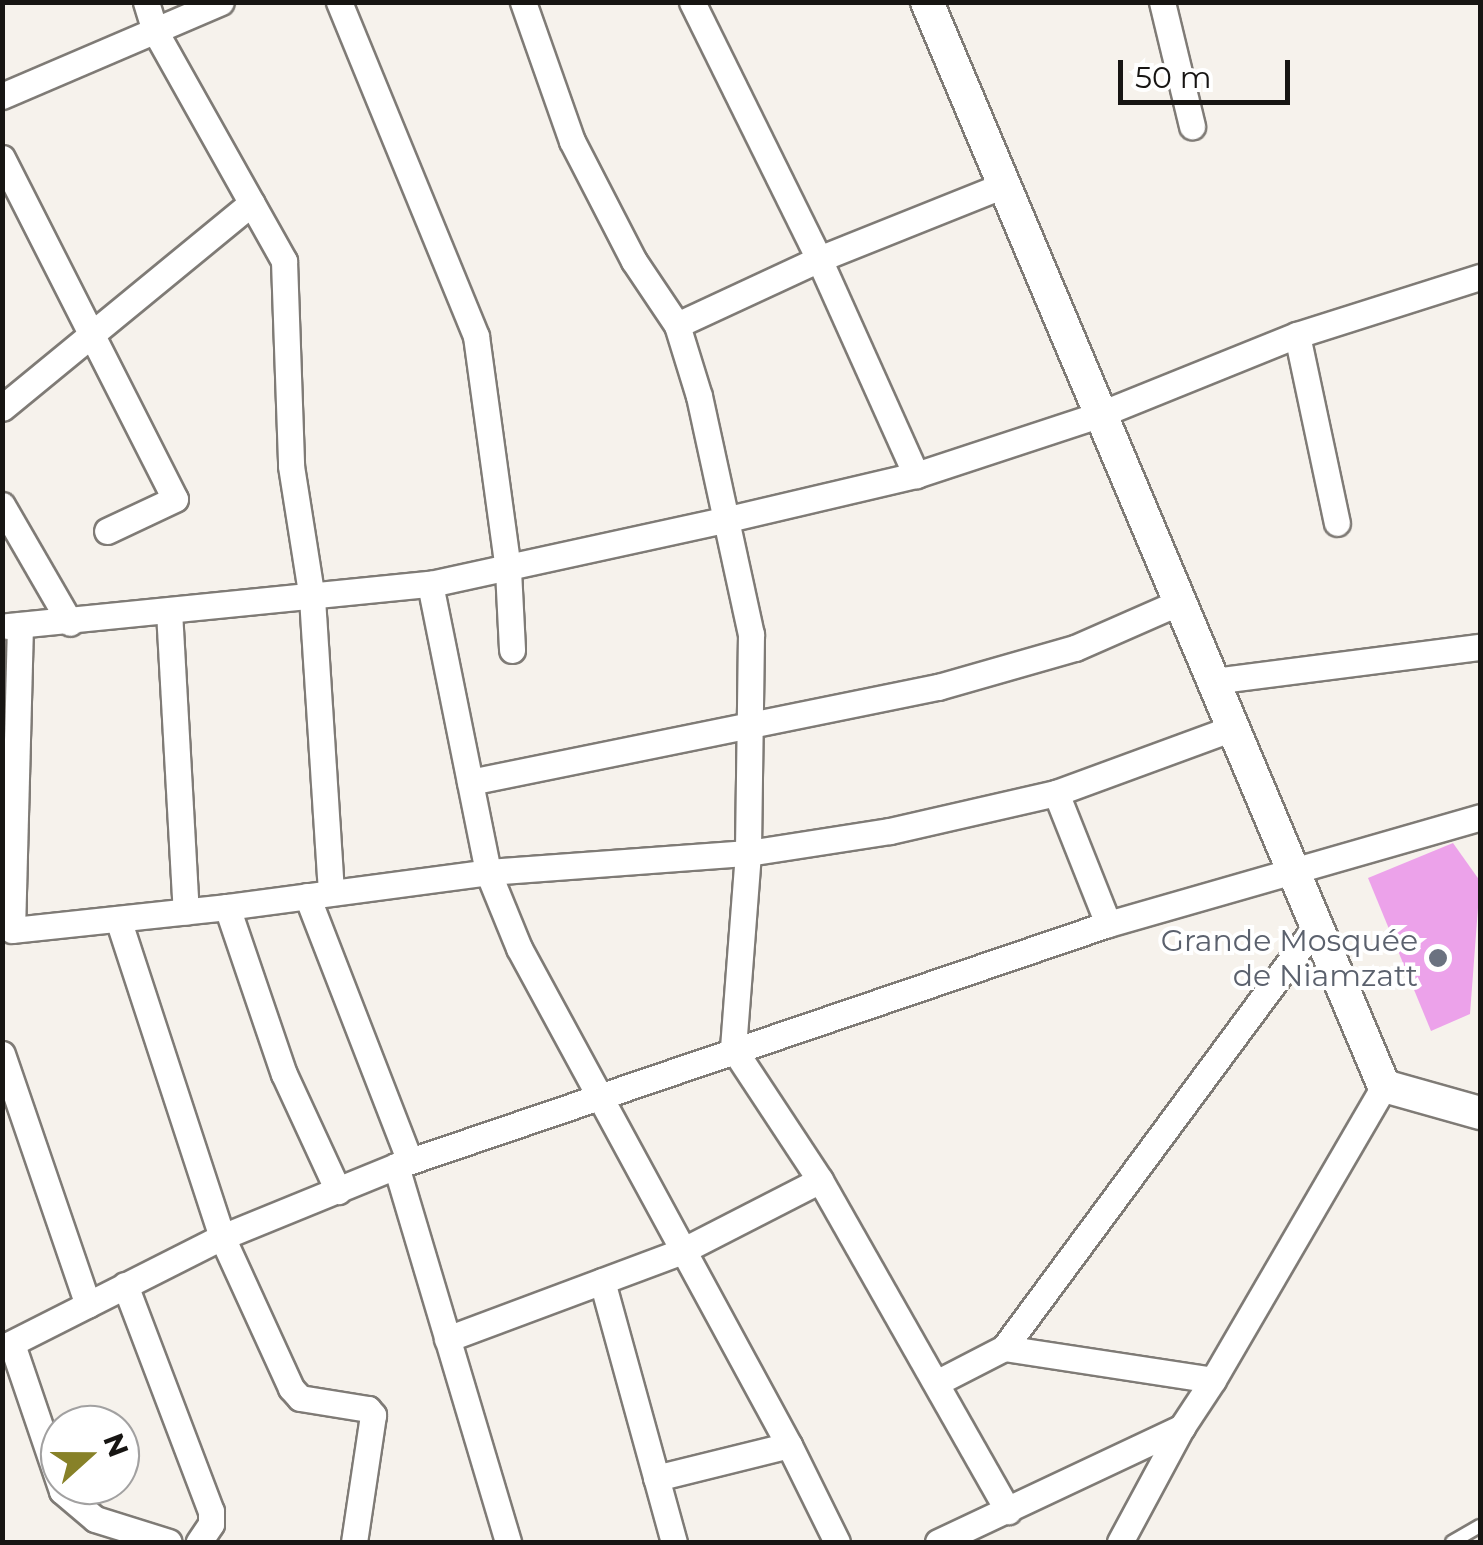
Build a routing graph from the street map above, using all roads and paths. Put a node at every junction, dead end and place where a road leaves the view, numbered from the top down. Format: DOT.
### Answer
graph roads {
  1 [pos="146,2"];
  2 [pos="221,2"];
  3 [pos="339,2"];
  4 [pos="522,2"];
  5 [pos="692,2"];
  6 [pos="928,2"];
  7 [pos="1162,2"];
  8 [pos="154,31"];
  9 [pos="5,87"];
  10 [pos="1192,126"];
  11 [pos="2,158"];
  12 [pos="1004,185"];
  13 [pos="252,203"];
  14 [pos="819,259"];
  15 [pos="1480,277"];
  16 [pos="677,324"];
  17 [pos="1296,335"];
  18 [pos="90,336"];
  19 [pos="2,408"];
  20 [pos="1101,414"];
  21 [pos="916,475"];
  22 [pos="2,505"];
  23 [pos="724,520"];
  24 [pos="1337,523"];
  25 [pos="108,531"];
  26 [pos="508,570"];
  27 [pos="430,584"];
  28 [pos="312,598"];
  29 [pos="1180,602"];
  30 [pos="169,611"];
  31 [pos="70,622"];
  32 [pos="11,626"];
  33 [pos="1480,647"];
  34 [pos="512,650"];
  35 [pos="1213,681"];
  36 [pos="752,723"];
  37 [pos="1233,728"];
  38 [pos="470,782"];
  39 [pos="1056,793"];
  40 [pos="1480,817"];
  41 [pos="748,853"];
  42 [pos="1293,870"];
  43 [pos="488,872"];
  44 [pos="6,882"];
  45 [pos="319,894"];
  46 [pos="227,907"];
  47 [pos="186,912"];
  48 [pos="118,919"];
  49 [pos="1108,924"];
  50 [pos="1316,926"];
  51 [pos="733,1048"];
  52 [pos="2,1054"];
  53 [pos="1384,1086"];
  54 [pos="596,1094"];
  55 [pos="1480,1112"];
  56 [pos="403,1164"];
  57 [pos="820,1180"];
  58 [pos="338,1191"];
  59 [pos="222,1237"];
  60 [pos="680,1252"];
  61 [pos="602,1282"];
  62 [pos="125,1285"];
  63 [pos="88,1305"];
  64 [pos="447,1338"];
  65 [pos="8,1346"];
  66 [pos="1004,1348"];
  67 [pos="1214,1380"];
  68 [pos="938,1382"];
  69 [pos="1182,1426"];
  70 [pos="789,1445"];
  71 [pos="656,1478"];
  72 [pos="1008,1511"];
  73 [pos="1480,1526"];
  74 [pos="170,1542"];
  75 [pos="199,1542"];
  76 [pos="354,1542"];
  77 [pos="508,1542"];
  78 [pos="674,1542"];
  79 [pos="837,1542"];
  80 [pos="938,1542"];
  81 [pos="1120,1542"];
  82 [pos="1452,1542"];
  1 -- 8 [label="street"];
  2 -- 8 [label="street"];
  3 -- 26 [label="street"];
  4 -- 16 [label="street"];
  5 -- 14 [label="street"];
  6 -- 12 [label="street"];
  7 -- 10 [label="street"];
  8 -- 9 [label="street"];
  8 -- 13 [label="street"];
  11 -- 18 [label="street"];
  12 -- 14 [label="street"];
  12 -- 20 [label="street"];
  13 -- 18 [label="street"];
  13 -- 28 [label="street"];
  14 -- 16 [label="street"];
  14 -- 21 [label="street"];
  15 -- 17 [label="street"];
  16 -- 23 [label="street"];
  17 -- 20 [label="street"];
  17 -- 24 [label="street"];
  18 -- 19 [label="street"];
  18 -- 25 [label="street"];
  20 -- 21 [label="street"];
  20 -- 29 [label="street"];
  21 -- 23 [label="street"];
  22 -- 31 [label="street"];
  23 -- 26 [label="street"];
  23 -- 36 [label="street"];
  26 -- 27 [label="street"];
  26 -- 34 [label="street"];
  27 -- 28 [label="street"];
  27 -- 38 [label="street"];
  28 -- 30 [label="street"];
  28 -- 45 [label="street"];
  29 -- 35 [label="street"];
  29 -- 36 [label="street"];
  30 -- 31 [label="street"];
  30 -- 47 [label="street"];
  31 -- 32 [label="street"];
  32 -- 44 [label="street"];
  33 -- 35 [label="street"];
  35 -- 37 [label="street"];
  36 -- 38 [label="street"];
  36 -- 41 [label="street"];
  37 -- 39 [label="street"];
  37 -- 42 [label="street"];
  38 -- 43 [label="street"];
  39 -- 41 [label="street"];
  39 -- 49 [label="street"];
  40 -- 42 [label="street"];
  41 -- 43 [label="street"];
  41 -- 51 [label="street"];
  42 -- 49 [label="street"];
  42 -- 50 [label="street"];
  43 -- 45 [label="street"];
  43 -- 54 [label="street"];
  44 -- 48 [label="street"];
  45 -- 46 [label="street"];
  45 -- 56 [label="street"];
  46 -- 47 [label="street"];
  46 -- 58 [label="street"];
  47 -- 48 [label="street"];
  48 -- 59 [label="street"];
  49 -- 51 [label="street"];
  50 -- 53 [label="street"];
  50 -- 66 [label="street"];
  51 -- 54 [label="street"];
  51 -- 57 [label="street"];
  52 -- 63 [label="street"];
  53 -- 55 [label="street"];
  53 -- 67 [label="street"];
  54 -- 56 [label="street"];
  54 -- 60 [label="street"];
  56 -- 58 [label="street"];
  56 -- 64 [label="street"];
  57 -- 60 [label="street"];
  57 -- 68 [label="street"];
  58 -- 59 [label="street"];
  59 -- 62 [label="street"];
  59 -- 76 [label="street"];
  60 -- 61 [label="street"];
  60 -- 70 [label="street"];
  61 -- 64 [label="street"];
  61 -- 71 [label="street"];
  62 -- 63 [label="street"];
  62 -- 75 [label="street"];
  63 -- 65 [label="street"];
  64 -- 77 [label="street"];
  65 -- 74 [label="street"];
  66 -- 67 [label="street"];
  66 -- 68 [label="street"];
  67 -- 69 [label="street"];
  68 -- 72 [label="street"];
  69 -- 72 [label="street"];
  69 -- 81 [label="street"];
  70 -- 71 [label="street"];
  70 -- 79 [label="street"];
  71 -- 78 [label="street"];
  72 -- 80 [label="street"];
  73 -- 82 [label="lane"];
}
